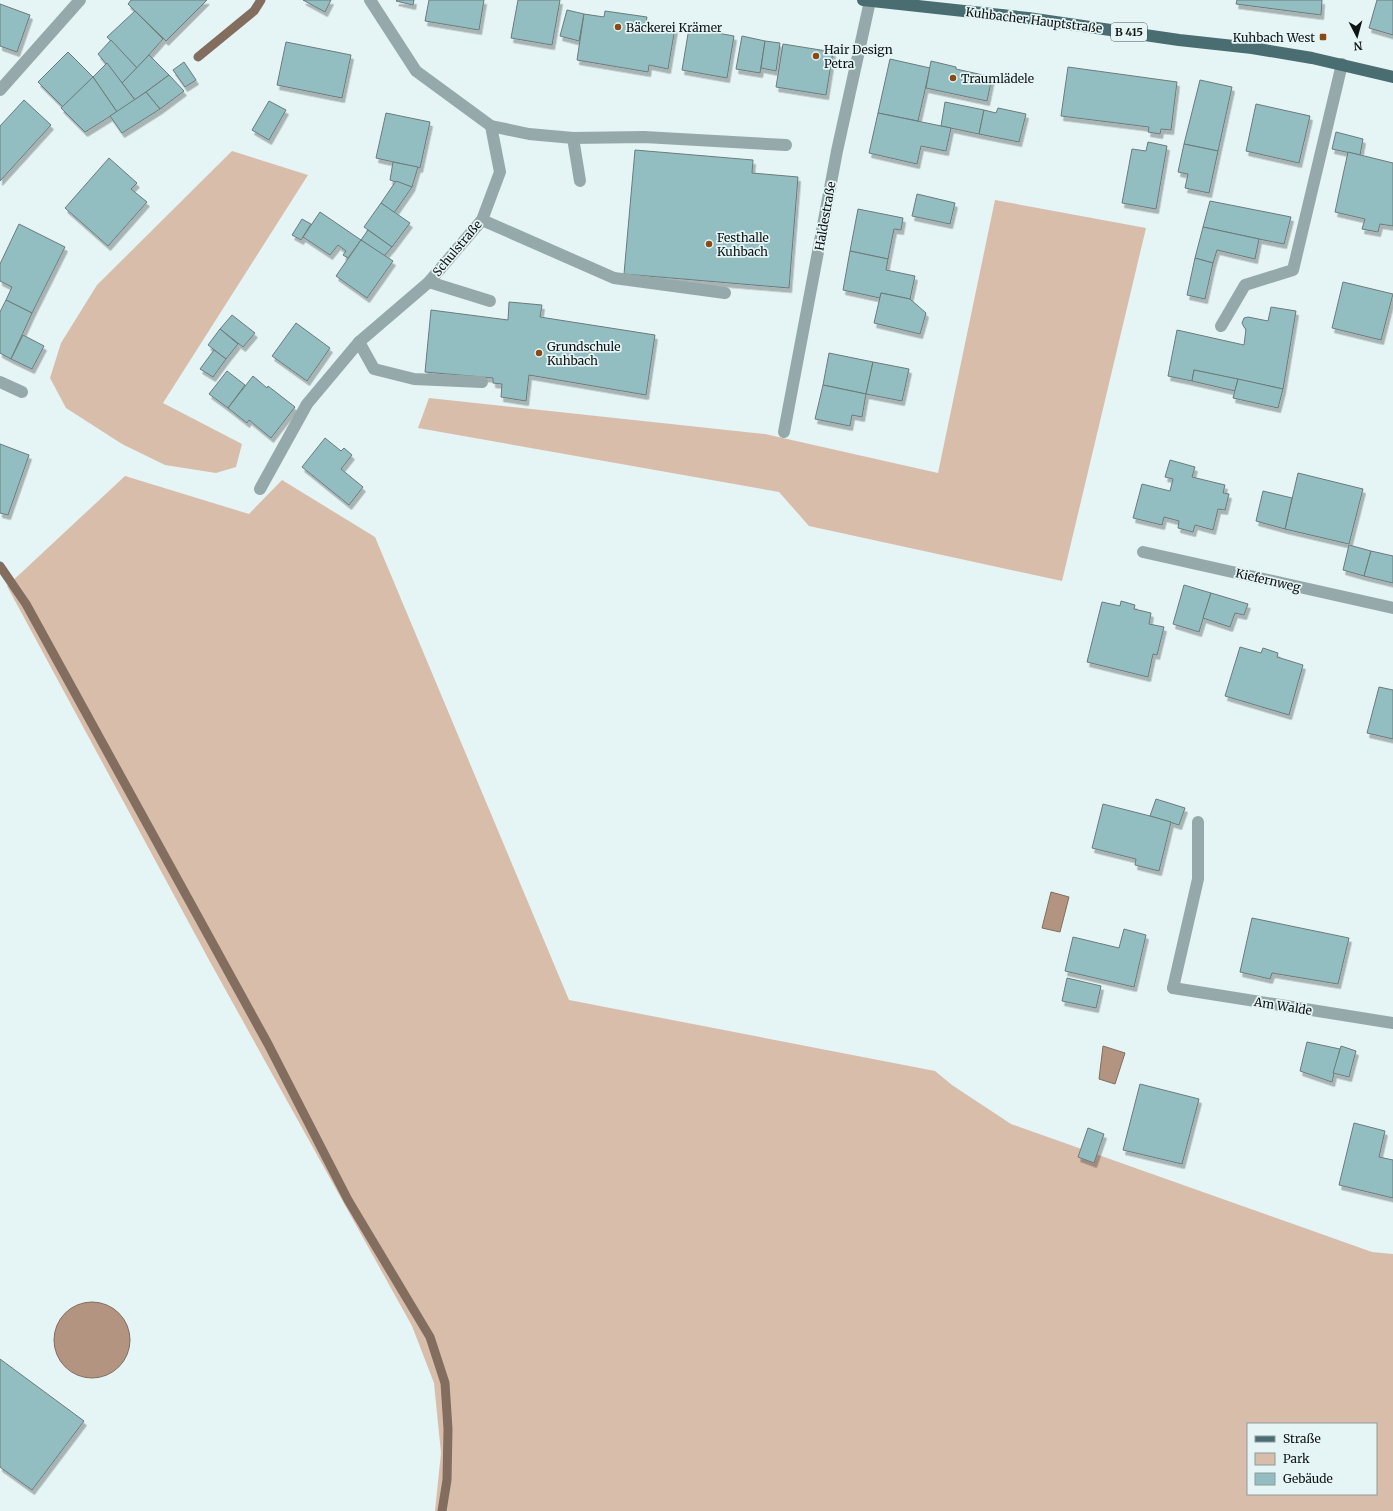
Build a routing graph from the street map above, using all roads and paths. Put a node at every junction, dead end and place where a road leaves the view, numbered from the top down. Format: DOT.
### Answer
graph roads {
  1 [pos="80,0"];
  2 [pos="370,0"];
  3 [pos="866,0"];
  4 [pos="1342,64"];
  5 [pos="1393,77"];
  6 [pos="0,90"];
  7 [pos="491,126"];
  8 [pos="573,138"];
  9 [pos="786,145"];
  10 [pos="580,181"];
  11 [pos="482,220"];
  12 [pos="429,282"];
  13 [pos="725,293"];
  14 [pos="490,302"];
  15 [pos="1221,326"];
  16 [pos="359,342"];
  17 [pos="0,382"];
  18 [pos="482,382"];
  19 [pos="22,392"];
  20 [pos="784,432"];
  21 [pos="260,489"];
  22 [pos="1143,552"];
  23 [pos="1393,608"];
  24 [pos="1198,822"];
  25 [pos="1393,1023"];
  1 -- 6 [label="street"];
  2 -- 7 [label="street"];
  3 -- 4 [label="main road, Kuhbacher Hauptstraße / B 415"];
  3 -- 20 [label="street, Haldestraße"];
  4 -- 5 [label="main road, Kuhbacher Hauptstraße / B 415"];
  4 -- 15 [label="street"];
  7 -- 8 [label="street"];
  7 -- 11 [label="street, Schulstraße"];
  8 -- 9 [label="street"];
  8 -- 10 [label="street"];
  11 -- 12 [label="street, Schulstraße"];
  11 -- 13 [label="street"];
  12 -- 14 [label="street"];
  12 -- 16 [label="street, Schulstraße"];
  16 -- 18 [label="street"];
  16 -- 21 [label="street, Schulstraße"];
  17 -- 19 [label="street"];
  22 -- 23 [label="street, Kiefernweg"];
  24 -- 25 [label="street, Am Walde"];
}
